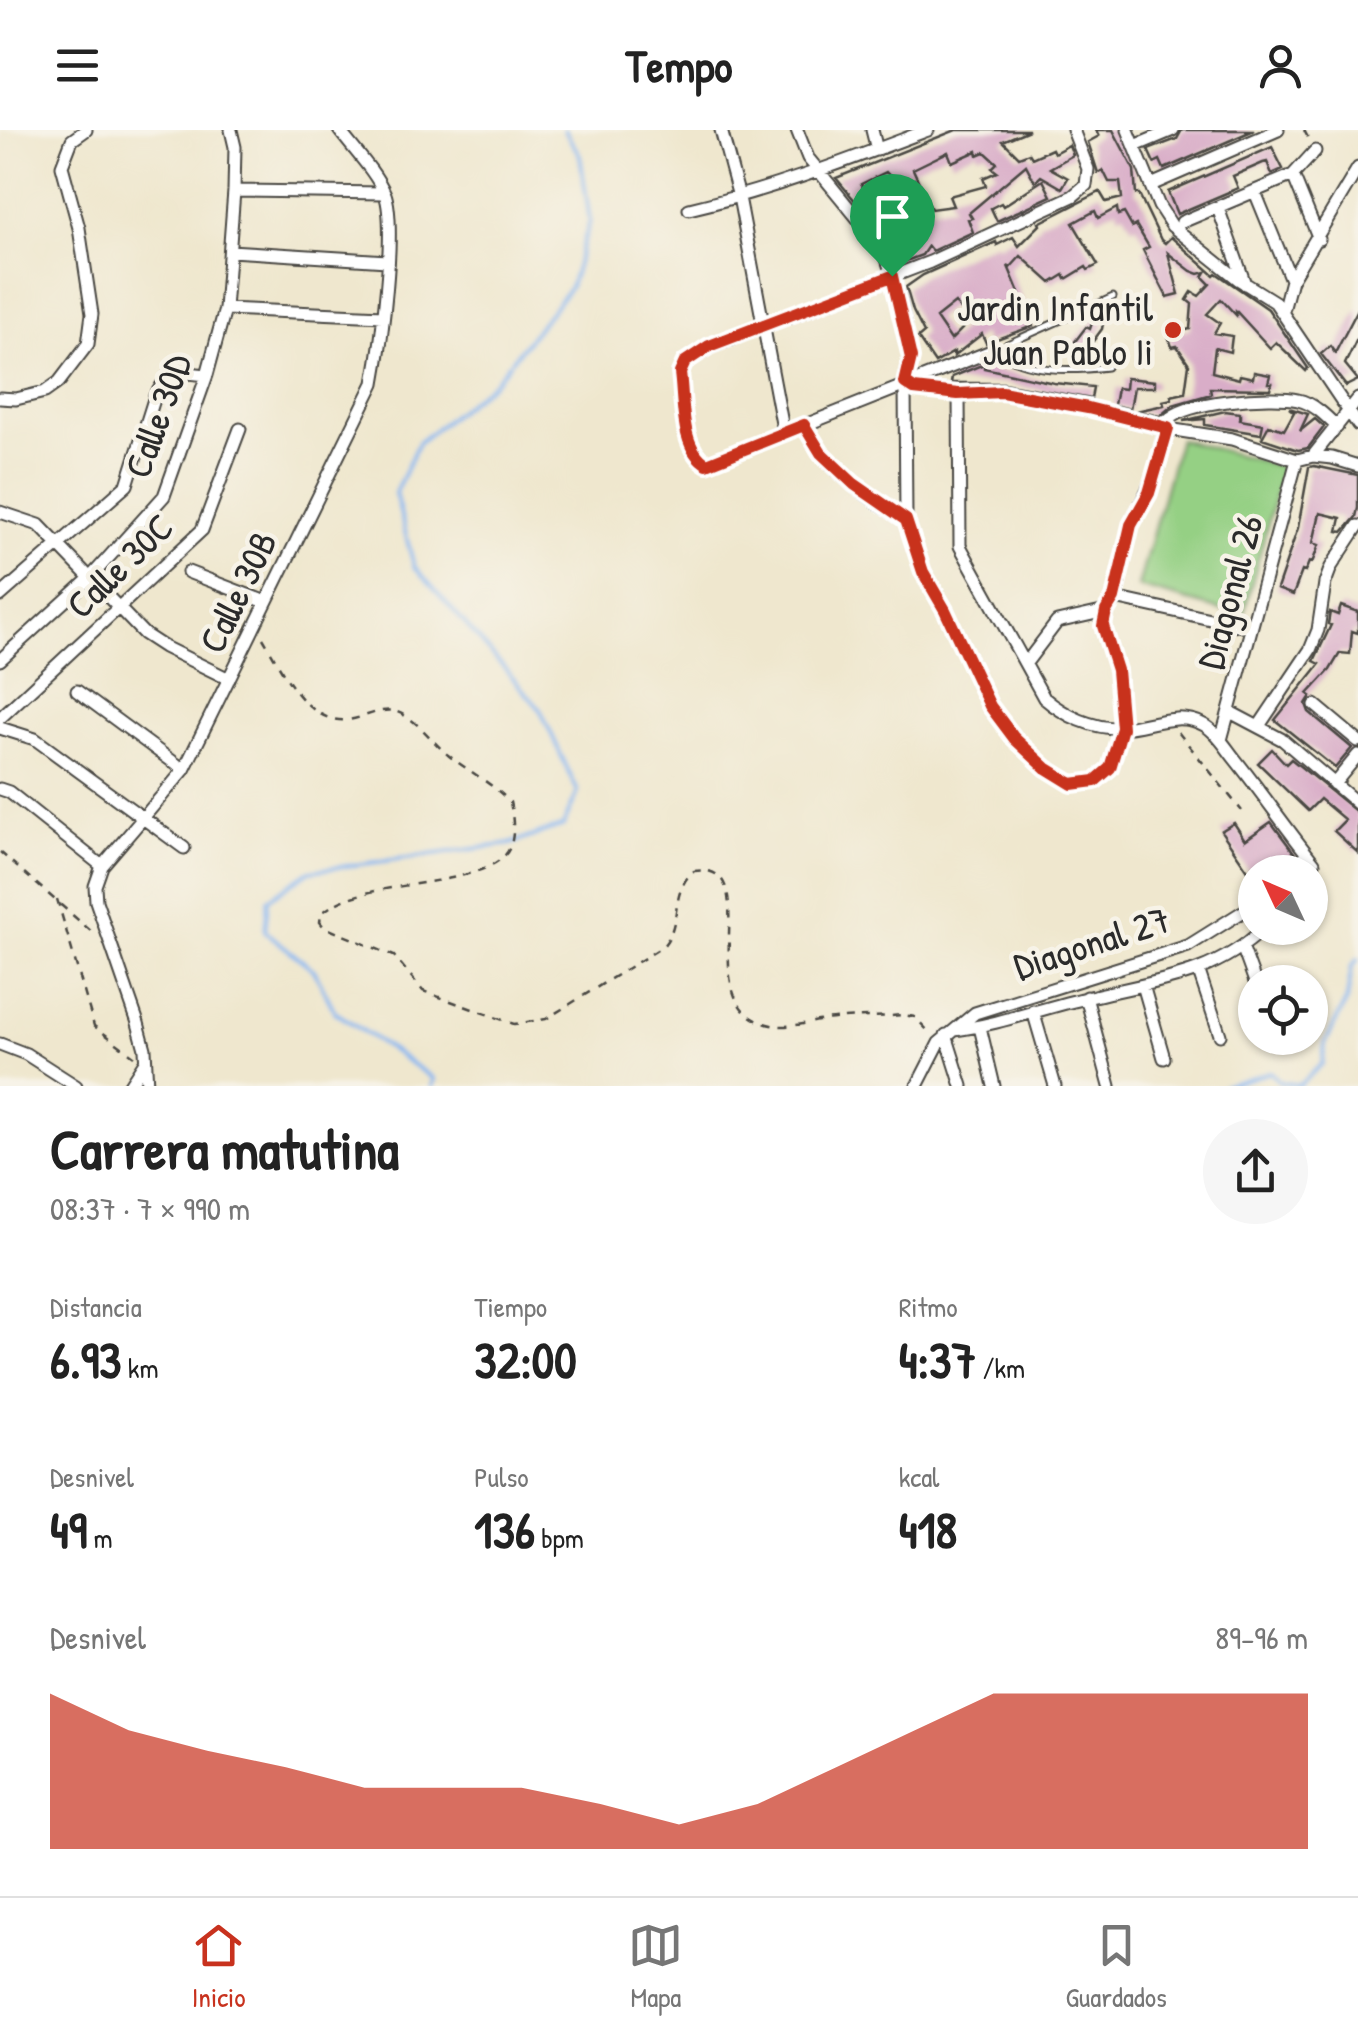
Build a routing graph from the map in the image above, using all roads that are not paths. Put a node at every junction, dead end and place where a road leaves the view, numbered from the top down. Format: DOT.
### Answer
graph roads {
  1 [pos="86,130"];
  2 [pos="231,130"];
  3 [pos="339,130"];
  4 [pos="721,130"];
  5 [pos="797,130"];
  6 [pos="872,130"];
  7 [pos="928,130"];
  8 [pos="1074,130"];
  9 [pos="1128,130"];
  10 [pos="1173,130"];
  11 [pos="1278,130"];
  12 [pos="1136,146"];
  13 [pos="877,150"];
  14 [pos="1315,151"];
  15 [pos="1358,169"];
  16 [pos="817,170"];
  17 [pos="1293,176"];
  18 [pos="1151,185"];
  19 [pos="234,191"];
  20 [pos="1255,192"];
  21 [pos="384,193"];
  22 [pos="740,197"];
  23 [pos="1218,208"];
  24 [pos="688,209"];
  25 [pos="1177,224"];
  26 [pos="1318,239"];
  27 [pos="230,251"];
  28 [pos="387,262"];
  29 [pos="892,276"];
  30 [pos="1291,280"];
  31 [pos="1246,284"];
  32 [pos="1114,297"];
  33 [pos="225,309"];
  34 [pos="1282,311"];
  35 [pos="383,316"];
  36 [pos="763,328"];
  37 [pos="996,349"];
  38 [pos="1108,367"];
  39 [pos="207,376"];
  40 [pos="905,383"];
  41 [pos="958,394"];
  42 [pos="0,398"];
  43 [pos="1353,404"];
  44 [pos="1358,424"];
  45 [pos="804,425"];
  46 [pos="1337,427"];
  47 [pos="1168,428"];
  48 [pos="240,430"];
  49 [pos="784,434"];
  50 [pos="1314,456"];
  51 [pos="1297,460"];
  52 [pos="1358,466"];
  53 [pos="0,512"];
  54 [pos="906,520"];
  55 [pos="1358,526"];
  56 [pos="56,544"];
  57 [pos="188,572"];
  58 [pos="90,578"];
  59 [pos="0,596"];
  60 [pos="1114,598"];
  61 [pos="266,602"];
  62 [pos="120,609"];
  63 [pos="1106,611"];
  64 [pos="1251,628"];
  65 [pos="0,660"];
  66 [pos="1026,663"];
  67 [pos="229,679"];
  68 [pos="77,692"];
  69 [pos="1315,705"];
  70 [pos="1230,712"];
  71 [pos="0,718"];
  72 [pos="1258,726"];
  73 [pos="0,728"];
  74 [pos="1122,728"];
  75 [pos="1221,740"];
  76 [pos="1358,742"];
  77 [pos="1358,755"];
  78 [pos="184,770"];
  79 [pos="1334,784"];
  80 [pos="0,790"];
  81 [pos="1358,804"];
  82 [pos="143,816"];
  83 [pos="184,848"];
  84 [pos="1306,854"];
  85 [pos="102,866"];
  86 [pos="1238,915"];
  87 [pos="1246,945"];
  88 [pos="1243,948"];
  89 [pos="1249,965"];
  90 [pos="1199,972"];
  91 [pos="1143,985"];
  92 [pos="1086,998"];
  93 [pos="1033,1011"];
  94 [pos="980,1027"];
  95 [pos="1220,1035"];
  96 [pos="945,1036"];
  97 [pos="0,1044"];
  98 [pos="1164,1058"];
  99 [pos="144,1063"];
  100 [pos="76,1086"];
  101 [pos="129,1086"];
  102 [pos="147,1086"];
  103 [pos="918,1086"];
  104 [pos="962,1086"];
  105 [pos="994,1086"];
  106 [pos="1055,1086"];
  107 [pos="1110,1086"];
  1 -- 42 [label="street"];
  2 -- 19 [label="street, Calle 30D"];
  3 -- 21 [label="street"];
  4 -- 22 [label="street"];
  5 -- 16 [label="street"];
  6 -- 13 [label="street"];
  7 -- 13 [label="street"];
  8 -- 29 [label="street"];
  9 -- 12 [label="street"];
  10 -- 12 [label="street"];
  11 -- 18 [label="street"];
  12 -- 18 [label="street"];
  13 -- 16 [label="street"];
  14 -- 17 [label="street"];
  15 -- 26 [label="street"];
  16 -- 22 [label="street"];
  16 -- 29 [label="street"];
  17 -- 20 [label="street"];
  17 -- 26 [label="street"];
  18 -- 25 [label="street"];
  19 -- 21 [label="street"];
  19 -- 27 [label="street, Calle 30D"];
  20 -- 23 [label="street"];
  20 -- 30 [label="street"];
  21 -- 28 [label="street, Calle 30B"];
  22 -- 24 [label="street"];
  22 -- 36 [label="street"];
  23 -- 25 [label="street"];
  23 -- 31 [label="street"];
  25 -- 31 [label="street"];
  26 -- 30 [label="street"];
  27 -- 28 [label="street"];
  27 -- 33 [label="street, Calle 30D"];
  28 -- 35 [label="street, Calle 30B"];
  29 -- 36 [label="street"];
  29 -- 40 [label="street"];
  30 -- 34 [label="street"];
  31 -- 34 [label="street"];
  32 -- 37 [label="lane"];
  33 -- 35 [label="street"];
  33 -- 39 [label="street, Calle 30D"];
  34 -- 43 [label="street"];
  35 -- 61 [label="street, Calle 30B"];
  36 -- 49 [label="street"];
  36 -- 49 [label="street"];
  37 -- 38 [label="lane"];
  37 -- 40 [label="street"];
  39 -- 56 [label="street"];
  39 -- 58 [label="street, Calle 30D"];
  40 -- 41 [label="street"];
  40 -- 45 [label="street"];
  40 -- 54 [label="street"];
  41 -- 47 [label="street"];
  41 -- 66 [label="street"];
  43 -- 44 [label="street"];
  43 -- 46 [label="street"];
  45 -- 49 [label="street"];
  45 -- 54 [label="street"];
  46 -- 47 [label="street"];
  46 -- 50 [label="street"];
  47 -- 51 [label="street"];
  47 -- 60 [label="street"];
  48 -- 62 [label="street, Calle 30C"];
  50 -- 51 [label="street"];
  50 -- 52 [label="street"];
  51 -- 64 [label="street, Diagonal 26"];
  53 -- 56 [label="street"];
  54 -- 74 [label="street"];
  55 -- 72 [label="street"];
  56 -- 58 [label="street"];
  56 -- 59 [label="street"];
  57 -- 61 [label="street"];
  58 -- 62 [label="street"];
  58 -- 65 [label="street, Calle 30D"];
  60 -- 63 [label="street"];
  60 -- 64 [label="street"];
  61 -- 67 [label="street, Calle 30B"];
  62 -- 67 [label="street"];
  62 -- 71 [label="street, Calle 30C"];
  63 -- 66 [label="street"];
  63 -- 74 [label="street"];
  64 -- 70 [label="street, Diagonal 26"];
  66 -- 74 [label="street"];
  67 -- 78 [label="street, Calle 30B"];
  68 -- 78 [label="street"];
  69 -- 76 [label="street"];
  70 -- 72 [label="street"];
  70 -- 75 [label="street, Diagonal 26"];
  72 -- 79 [label="street"];
  73 -- 82 [label="street"];
  74 -- 75 [label="street"];
  75 -- 84 [label="street"];
  77 -- 79 [label="street"];
  78 -- 82 [label="street, Calle 30B"];
  79 -- 81 [label="street"];
  80 -- 85 [label="street"];
  82 -- 83 [label="street"];
  82 -- 85 [label="street, Calle 30B"];
  85 -- 99 [label="street"];
  86 -- 96 [label="street, Diagonal 27"];
  87 -- 88 [label="street"];
  88 -- 89 [label="street"];
  88 -- 90 [label="street"];
  90 -- 91 [label="street"];
  90 -- 95 [label="street"];
  91 -- 92 [label="street"];
  91 -- 98 [label="street"];
  92 -- 93 [label="street"];
  92 -- 107 [label="street"];
  93 -- 94 [label="street"];
  93 -- 106 [label="street"];
  94 -- 96 [label="street"];
  94 -- 105 [label="street"];
  96 -- 103 [label="street"];
  96 -- 104 [label="street"];
  97 -- 100 [label="street"];
  99 -- 101 [label="street"];
  99 -- 102 [label="street"];
}
